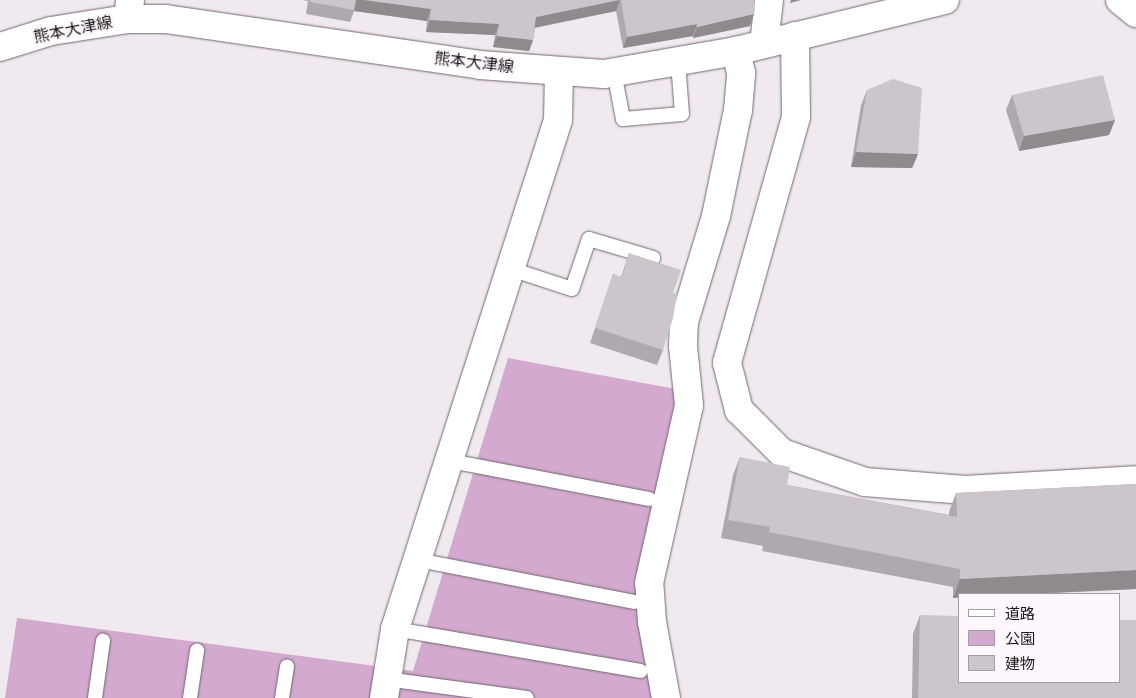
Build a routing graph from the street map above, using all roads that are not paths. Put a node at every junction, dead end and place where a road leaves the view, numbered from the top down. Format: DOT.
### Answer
graph roads {
  1 [pos="769,0"];
  2 [pos="945,0"];
  3 [pos="1120,0"];
  4 [pos="129,10"];
  5 [pos="1136,13"];
  6 [pos="795,36"];
  7 [pos="764,44"];
  8 [pos="0,47"];
  9 [pos="736,51"];
  10 [pos="678,62"];
  11 [pos="614,72"];
  12 [pos="559,73"];
  13 [pos="653,258"];
  14 [pos="511,269"];
  15 [pos="450,461"];
  16 [pos="1136,480"];
  17 [pos="649,499"];
  18 [pos="418,560"];
  19 [pos="634,602"];
  20 [pos="395,629"];
  21 [pos="103,641"];
  22 [pos="197,651"];
  23 [pos="286,666"];
  24 [pos="640,671"];
  25 [pos="385,689"];
  26 [pos="484,695"];
  27 [pos="96,698"];
  28 [pos="190,698"];
  29 [pos="282,698"];
  30 [pos="527,698"];
  31 [pos="666,698"];
  1 -- 7 [label="street"];
  2 -- 6 [label="street, 熊本大津線"];
  3 -- 5 [label="street"];
  4 -- 8 [label="street, 熊本大津線"];
  4 -- 12 [label="street, 熊本大津線"];
  6 -- 7 [label="street, 熊本大津線"];
  6 -- 16 [label="street"];
  7 -- 9 [label="street, 熊本大津線"];
  9 -- 10 [label="street, 熊本大津線"];
  9 -- 31 [label="street"];
  10 -- 11 [label="street, 熊本大津線"];
  10 -- 11 [label="lane"];
  11 -- 12 [label="street, 熊本大津線"];
  12 -- 14 [label="street"];
  13 -- 14 [label="lane"];
  14 -- 15 [label="street"];
  15 -- 17 [label="lane"];
  15 -- 18 [label="street"];
  18 -- 19 [label="lane"];
  18 -- 20 [label="street"];
  20 -- 24 [label="lane"];
  20 -- 25 [label="street"];
  21 -- 27 [label="lane"];
  22 -- 28 [label="lane"];
  23 -- 29 [label="lane"];
  25 -- 26 [label="lane"];
  26 -- 30 [label="lane"];
}
